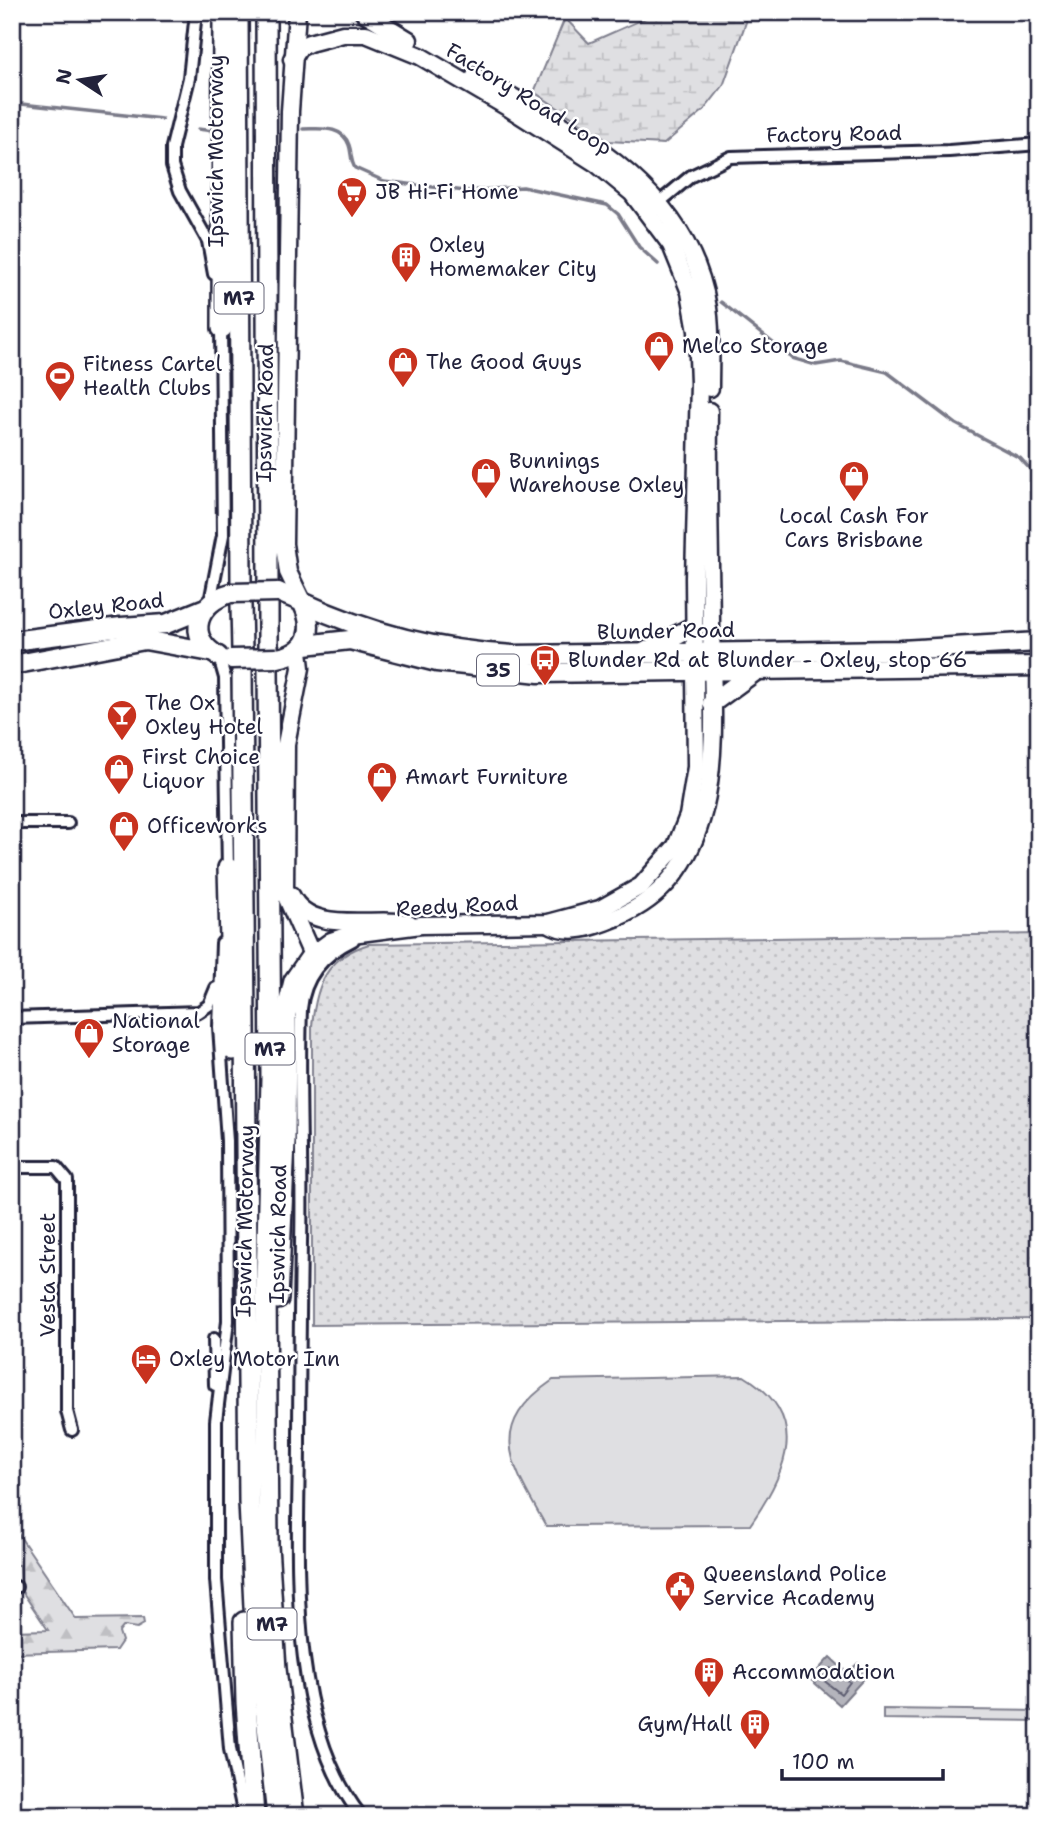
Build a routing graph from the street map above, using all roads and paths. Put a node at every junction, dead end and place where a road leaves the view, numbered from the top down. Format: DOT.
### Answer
graph roads {
  1 [pos="196,12"];
  2 [pos="222,12"];
  3 [pos="238,12"];
  4 [pos="266,12"];
  5 [pos="297,12"];
  6 [pos="363,12"];
  7 [pos="292,59"];
  8 [pos="1039,145"];
  9 [pos="653,207"];
  10 [pos="222,328"];
  11 [pos="271,593"];
  12 [pos="238,594"];
  13 [pos="302,602"];
  14 [pos="206,605"];
  15 [pos="694,627"];
  16 [pos="12,641"];
  17 [pos="1039,642"];
  18 [pos="302,648"];
  19 [pos="703,653"];
  20 [pos="642,654"];
  21 [pos="229,657"];
  22 [pos="271,659"];
  23 [pos="12,665"];
  24 [pos="1039,666"];
  25 [pos="757,670"];
  26 [pos="703,672"];
  27 [pos="712,704"];
  28 [pos="12,823"];
  29 [pos="68,823"];
  30 [pos="228,868"];
  31 [pos="286,872"];
  32 [pos="548,923"];
  33 [pos="421,925"];
  34 [pos="314,961"];
  35 [pos="219,977"];
  36 [pos="12,1018"];
  37 [pos="245,1093"];
  38 [pos="12,1167"];
  39 [pos="214,1339"];
  40 [pos="72,1430"];
  41 [pos="216,1431"];
  42 [pos="267,1431"];
  43 [pos="252,1580"];
  44 [pos="244,1816"];
  45 [pos="254,1816"];
  46 [pos="277,1816"];
  47 [pos="294,1816"];
  48 [pos="361,1816"];
  1 -- 10 [label="street, Ipswich Road"];
  2 -- 10 [label="highway"];
  3 -- 12 [label="highway, Ipswich Motorway / M7"];
  4 -- 11 [label="highway, Ipswich Motorway / M7"];
  5 -- 7 [label="main road, Ipswich Road"];
  6 -- 9 [label="main road, Factory Road Loop"];
  7 -- 9 [label="main road, Factory Road Loop"];
  7 -- 13 [label="main road, Ipswich Road"];
  8 -- 9 [label="street, Factory Road"];
  9 -- 15 [label="main road, Factory Road Loop"];
  9 -- 19 [label="main road, Factory Road Loop"];
  10 -- 14 [label="street, Ipswich Road"];
  11 -- 12 [label="main road, 35, bridge"];
  11 -- 13 [label="main road, 35"];
  11 -- 22 [label="highway, Ipswich Motorway / M7"];
  12 -- 14 [label="main road, 35"];
  12 -- 21 [label="highway, Ipswich Motorway / M7"];
  13 -- 18 [label="main road"];
  13 -- 20 [label="main road, Blunder Road / 35"];
  14 -- 16 [label="main road, Oxley Road / 35"];
  14 -- 21 [label="main road"];
  15 -- 19 [label="main road, Factory Road Loop"];
  15 -- 20 [label="main road"];
  17 -- 19 [label="main road, Blunder Road / 35"];
  18 -- 22 [label="main road, 35"];
  18 -- 26 [label="main road, Blunder Road / 35"];
  18 -- 31 [label="main road"];
  19 -- 20 [label="main road, Blunder Road / 35"];
  19 -- 26 [label="main road, Factory Road Loop"];
  21 -- 22 [label="main road, 35, bridge"];
  21 -- 23 [label="main road, Oxley Road / 35"];
  21 -- 30 [label="street"];
  21 -- 37 [label="highway, Ipswich Motorway / M7"];
  22 -- 42 [label="highway, Ipswich Motorway / M7"];
  24 -- 25 [label="main road, Blunder Road / 35"];
  25 -- 26 [label="main road, Blunder Road / 35"];
  25 -- 27 [label="main road"];
  26 -- 27 [label="main road, Reedy Road"];
  26 -- 32 [label="main road, Reedy Road"];
  27 -- 32 [label="main road, Reedy Road"];
  28 -- 29 [label="street"];
  30 -- 35 [label="street"];
  30 -- 37 [label="highway"];
  31 -- 33 [label="main road"];
  31 -- 34 [label="main road"];
  32 -- 33 [label="main road, Reedy Road"];
  33 -- 34 [label="main road, Reedy Road"];
  34 -- 42 [label="highway"];
  34 -- 48 [label="street, Ipswich Road"];
  35 -- 36 [label="street"];
  35 -- 41 [label="street"];
  37 -- 43 [label="highway, Ipswich Motorway / M7"];
  38 -- 40 [label="street, Vesta Street"];
  39 -- 41 [label="street"];
  41 -- 44 [label="street"];
  42 -- 47 [label="highway, Ipswich Motorway / M7"];
  43 -- 45 [label="highway"];
  43 -- 46 [label="highway, Ipswich Motorway / M7"];
}
